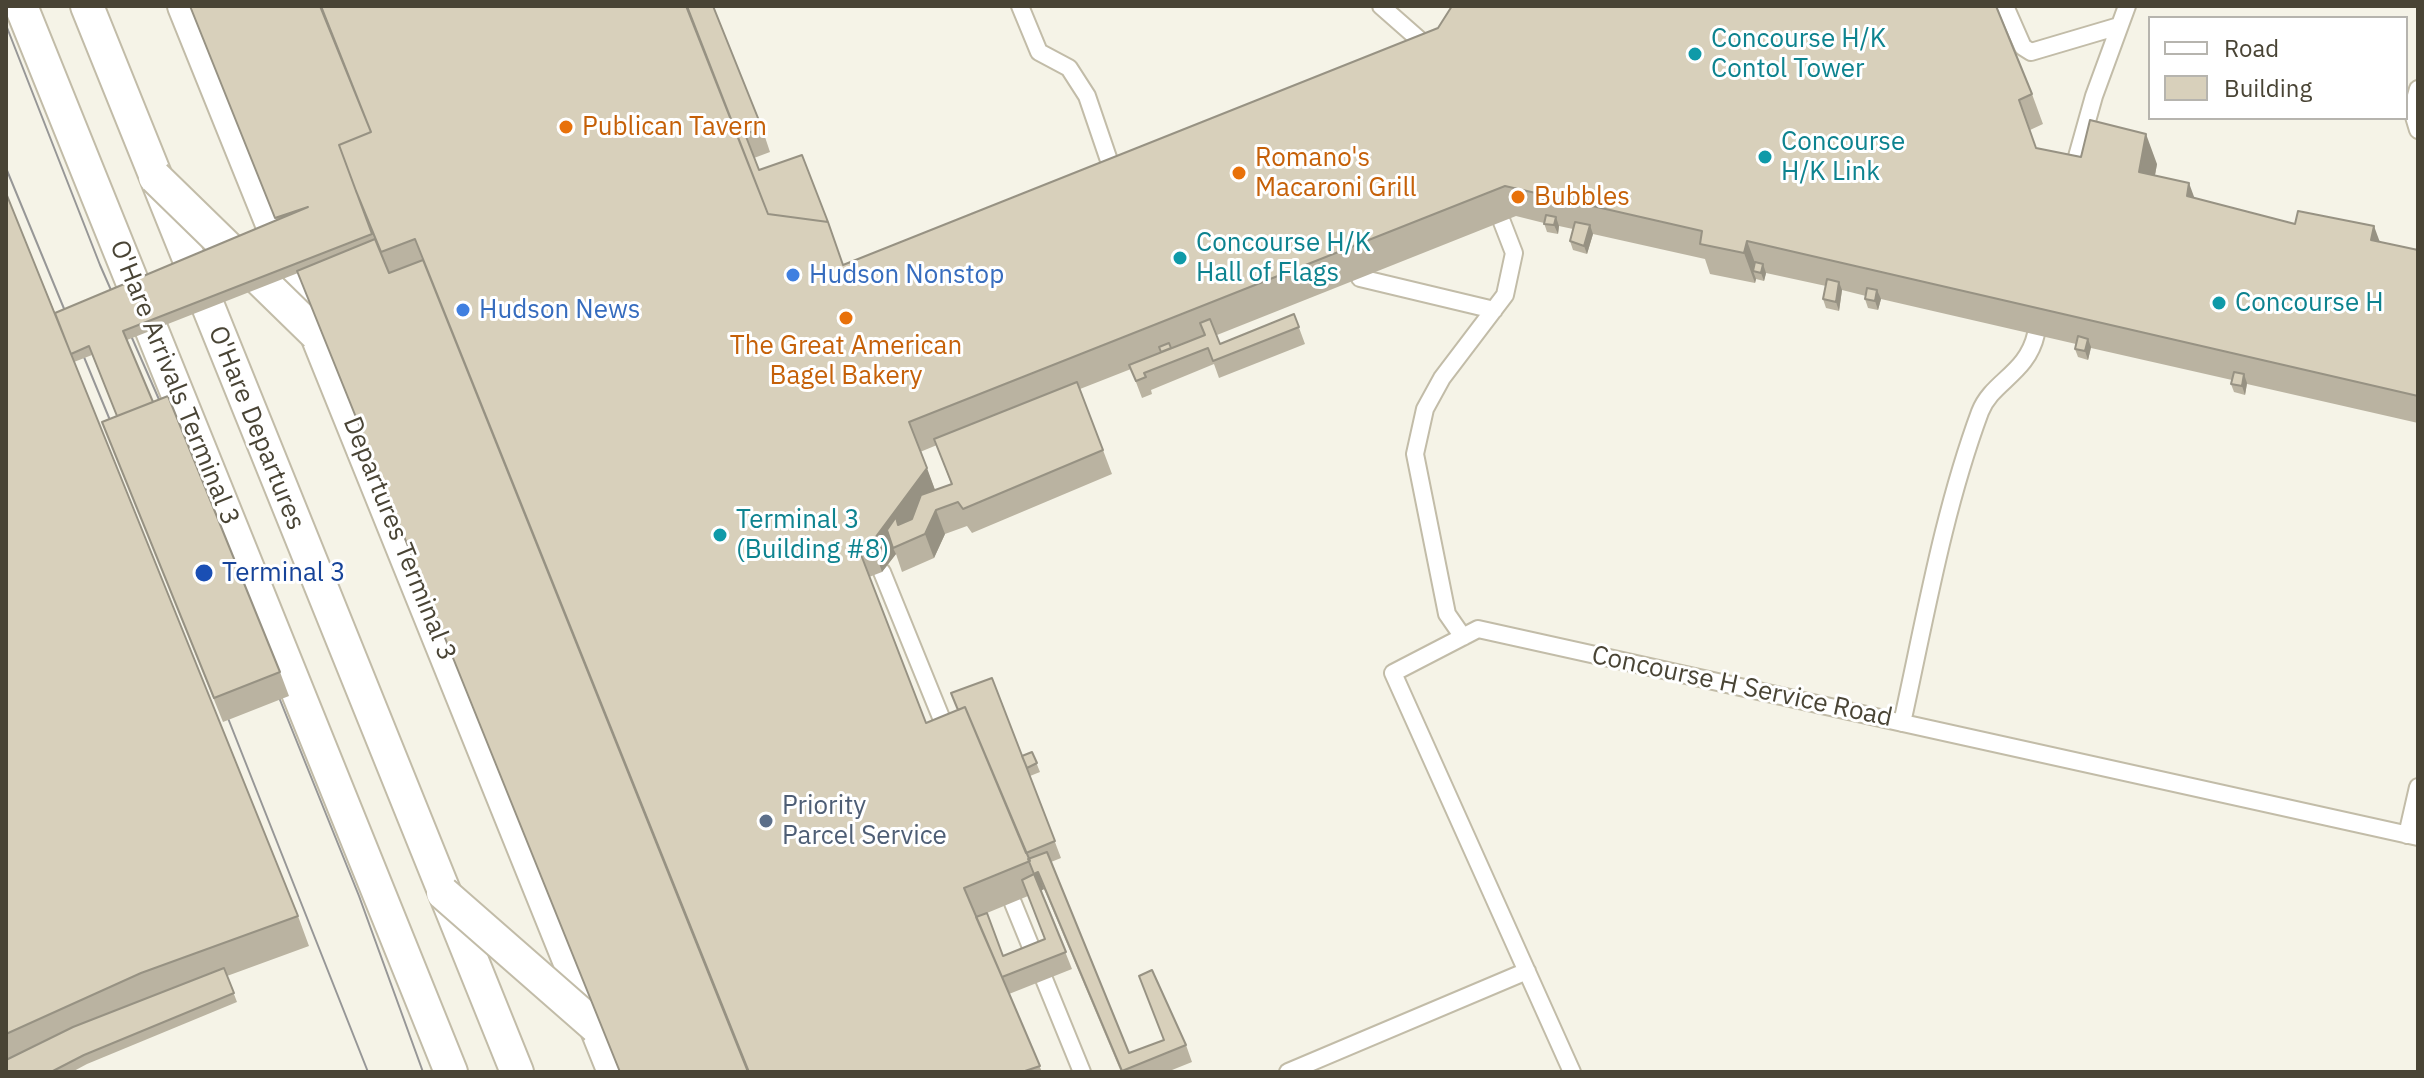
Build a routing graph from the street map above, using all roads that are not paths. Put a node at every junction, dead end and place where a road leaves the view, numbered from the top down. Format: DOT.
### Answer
graph roads {
  1 [pos="21,6"];
  2 [pos="87,6"];
  3 [pos="184,6"];
  4 [pos="1020,6"];
  5 [pos="1381,6"];
  6 [pos="2005,6"];
  7 [pos="2127,6"];
  8 [pos="2119,26"];
  9 [pos="1437,63"];
  10 [pos="2418,89"];
  11 [pos="2418,130"];
  12 [pos="155,177"];
  13 [pos="2070,183"];
  14 [pos="1119,190"];
  15 [pos="1502,222"];
  16 [pos="1360,278"];
  17 [pos="1494,310"];
  18 [pos="316,334"];
  19 [pos="2036,334"];
  20 [pos="882,572"];
  21 [pos="1463,637"];
  22 [pos="1902,723"];
  23 [pos="952,746"];
  24 [pos="2418,787"];
  25 [pos="2413,836"];
  26 [pos="443,893"];
  27 [pos="1013,903"];
  28 [pos="1527,971"];
  29 [pos="596,1027"];
  30 [pos="451,1072"];
  31 [pos="517,1072"];
  32 [pos="614,1072"];
  33 [pos="1082,1072"];
  34 [pos="1288,1072"];
  35 [pos="1572,1072"];
  1 -- 30 [label="street, O'Hare Arrivals Terminal 3"];
  2 -- 12 [label="street, O'Hare Departures"];
  3 -- 18 [label="street, Departures Terminal 3"];
  4 -- 14 [label="lane"];
  5 -- 9 [label="lane"];
  6 -- 8 [label="lane"];
  7 -- 8 [label="lane"];
  8 -- 13 [label="lane"];
  10 -- 11 [label="lane"];
  12 -- 18 [label="street, bridge"];
  12 -- 26 [label="street, O'Hare Departures, bridge"];
  15 -- 17 [label="lane"];
  16 -- 17 [label="lane"];
  17 -- 21 [label="lane"];
  18 -- 29 [label="street, Departures Terminal 3"];
  19 -- 22 [label="lane"];
  20 -- 23 [label="lane"];
  21 -- 22 [label="lane, Concourse H Service Road"];
  21 -- 28 [label="lane, Concourse H Service Road"];
  22 -- 25 [label="lane, Concourse H Service Road"];
  24 -- 25 [label="lane"];
  26 -- 29 [label="street, bridge"];
  26 -- 31 [label="street, O'Hare Departures"];
  27 -- 33 [label="lane"];
  28 -- 34 [label="lane"];
  28 -- 35 [label="lane"];
  29 -- 32 [label="street, Departures Terminal 3"];
}
